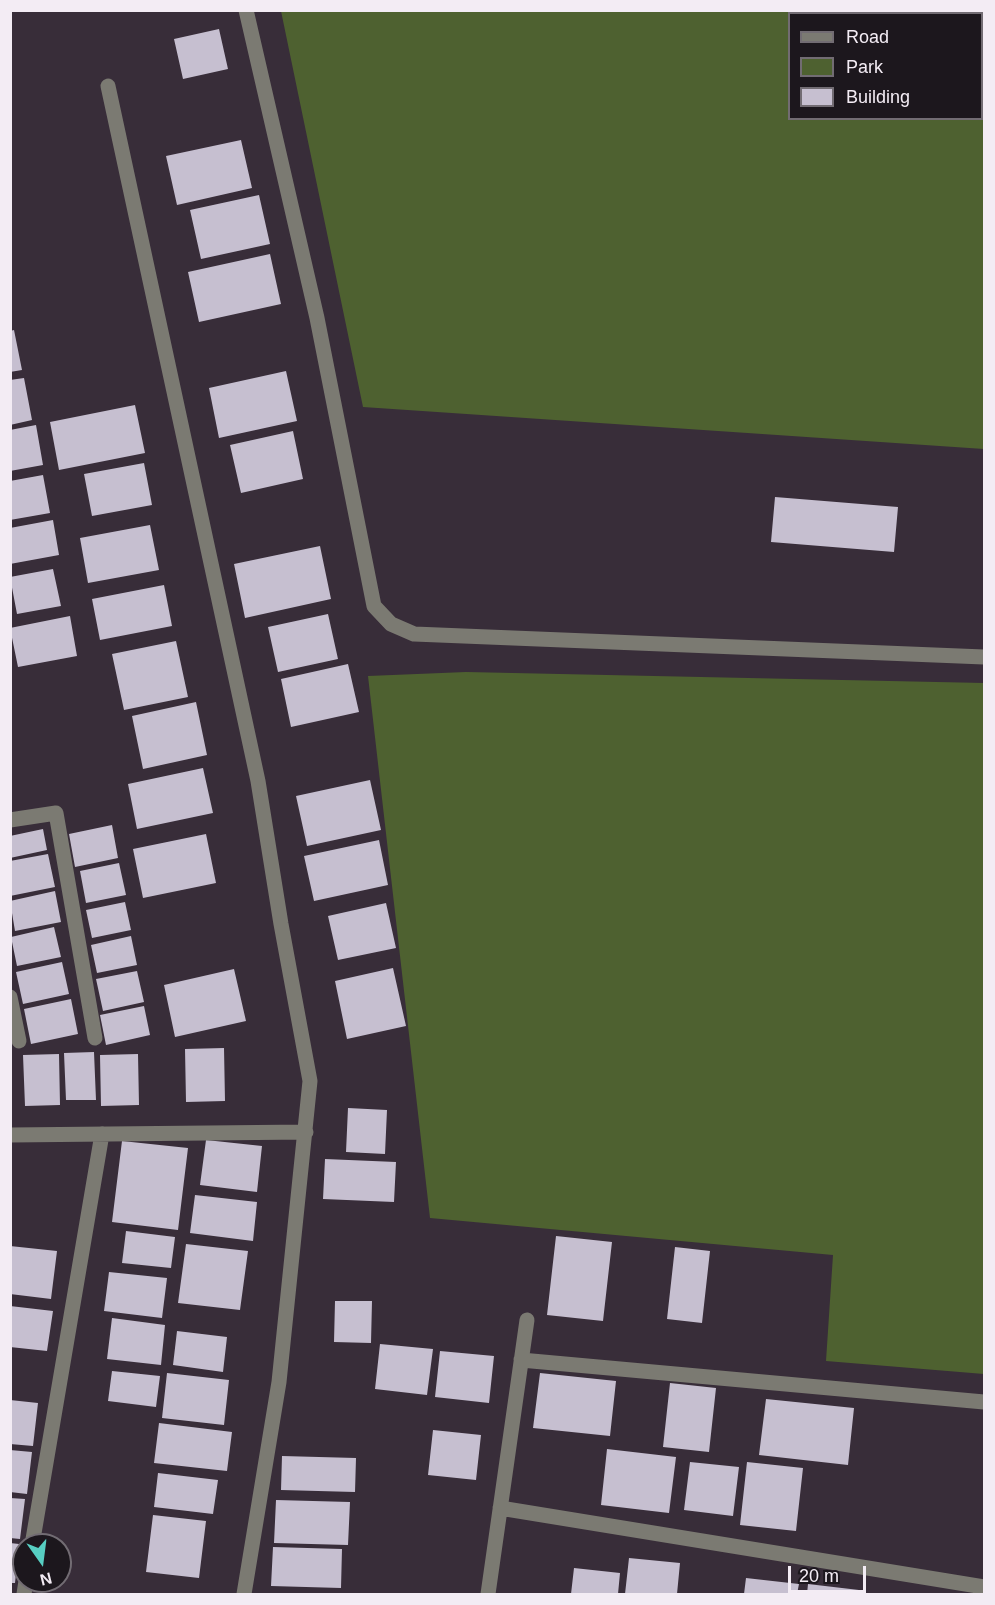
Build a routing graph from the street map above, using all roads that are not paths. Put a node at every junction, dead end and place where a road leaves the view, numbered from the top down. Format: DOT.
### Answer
graph roads {
  1 [pos="246,10"];
  2 [pos="108,86"];
  3 [pos="984,657"];
  4 [pos="10,820"];
  5 [pos="10,997"];
  6 [pos="95,1038"];
  7 [pos="19,1041"];
  8 [pos="306,1132"];
  9 [pos="102,1134"];
  10 [pos="10,1135"];
  11 [pos="527,1320"];
  12 [pos="521,1360"];
  13 [pos="984,1402"];
  14 [pos="500,1508"];
  15 [pos="34,1533"];
  16 [pos="984,1587"];
  17 [pos="244,1594"];
  18 [pos="488,1594"];
  1 -- 3 [label="street"];
  2 -- 8 [label="street"];
  4 -- 6 [label="street"];
  5 -- 7 [label="street"];
  8 -- 9 [label="street"];
  8 -- 17 [label="street"];
  9 -- 10 [label="street"];
  9 -- 15 [label="street"];
  11 -- 12 [label="street"];
  12 -- 13 [label="street"];
  12 -- 14 [label="street"];
  14 -- 16 [label="street"];
  14 -- 18 [label="street"];
}
